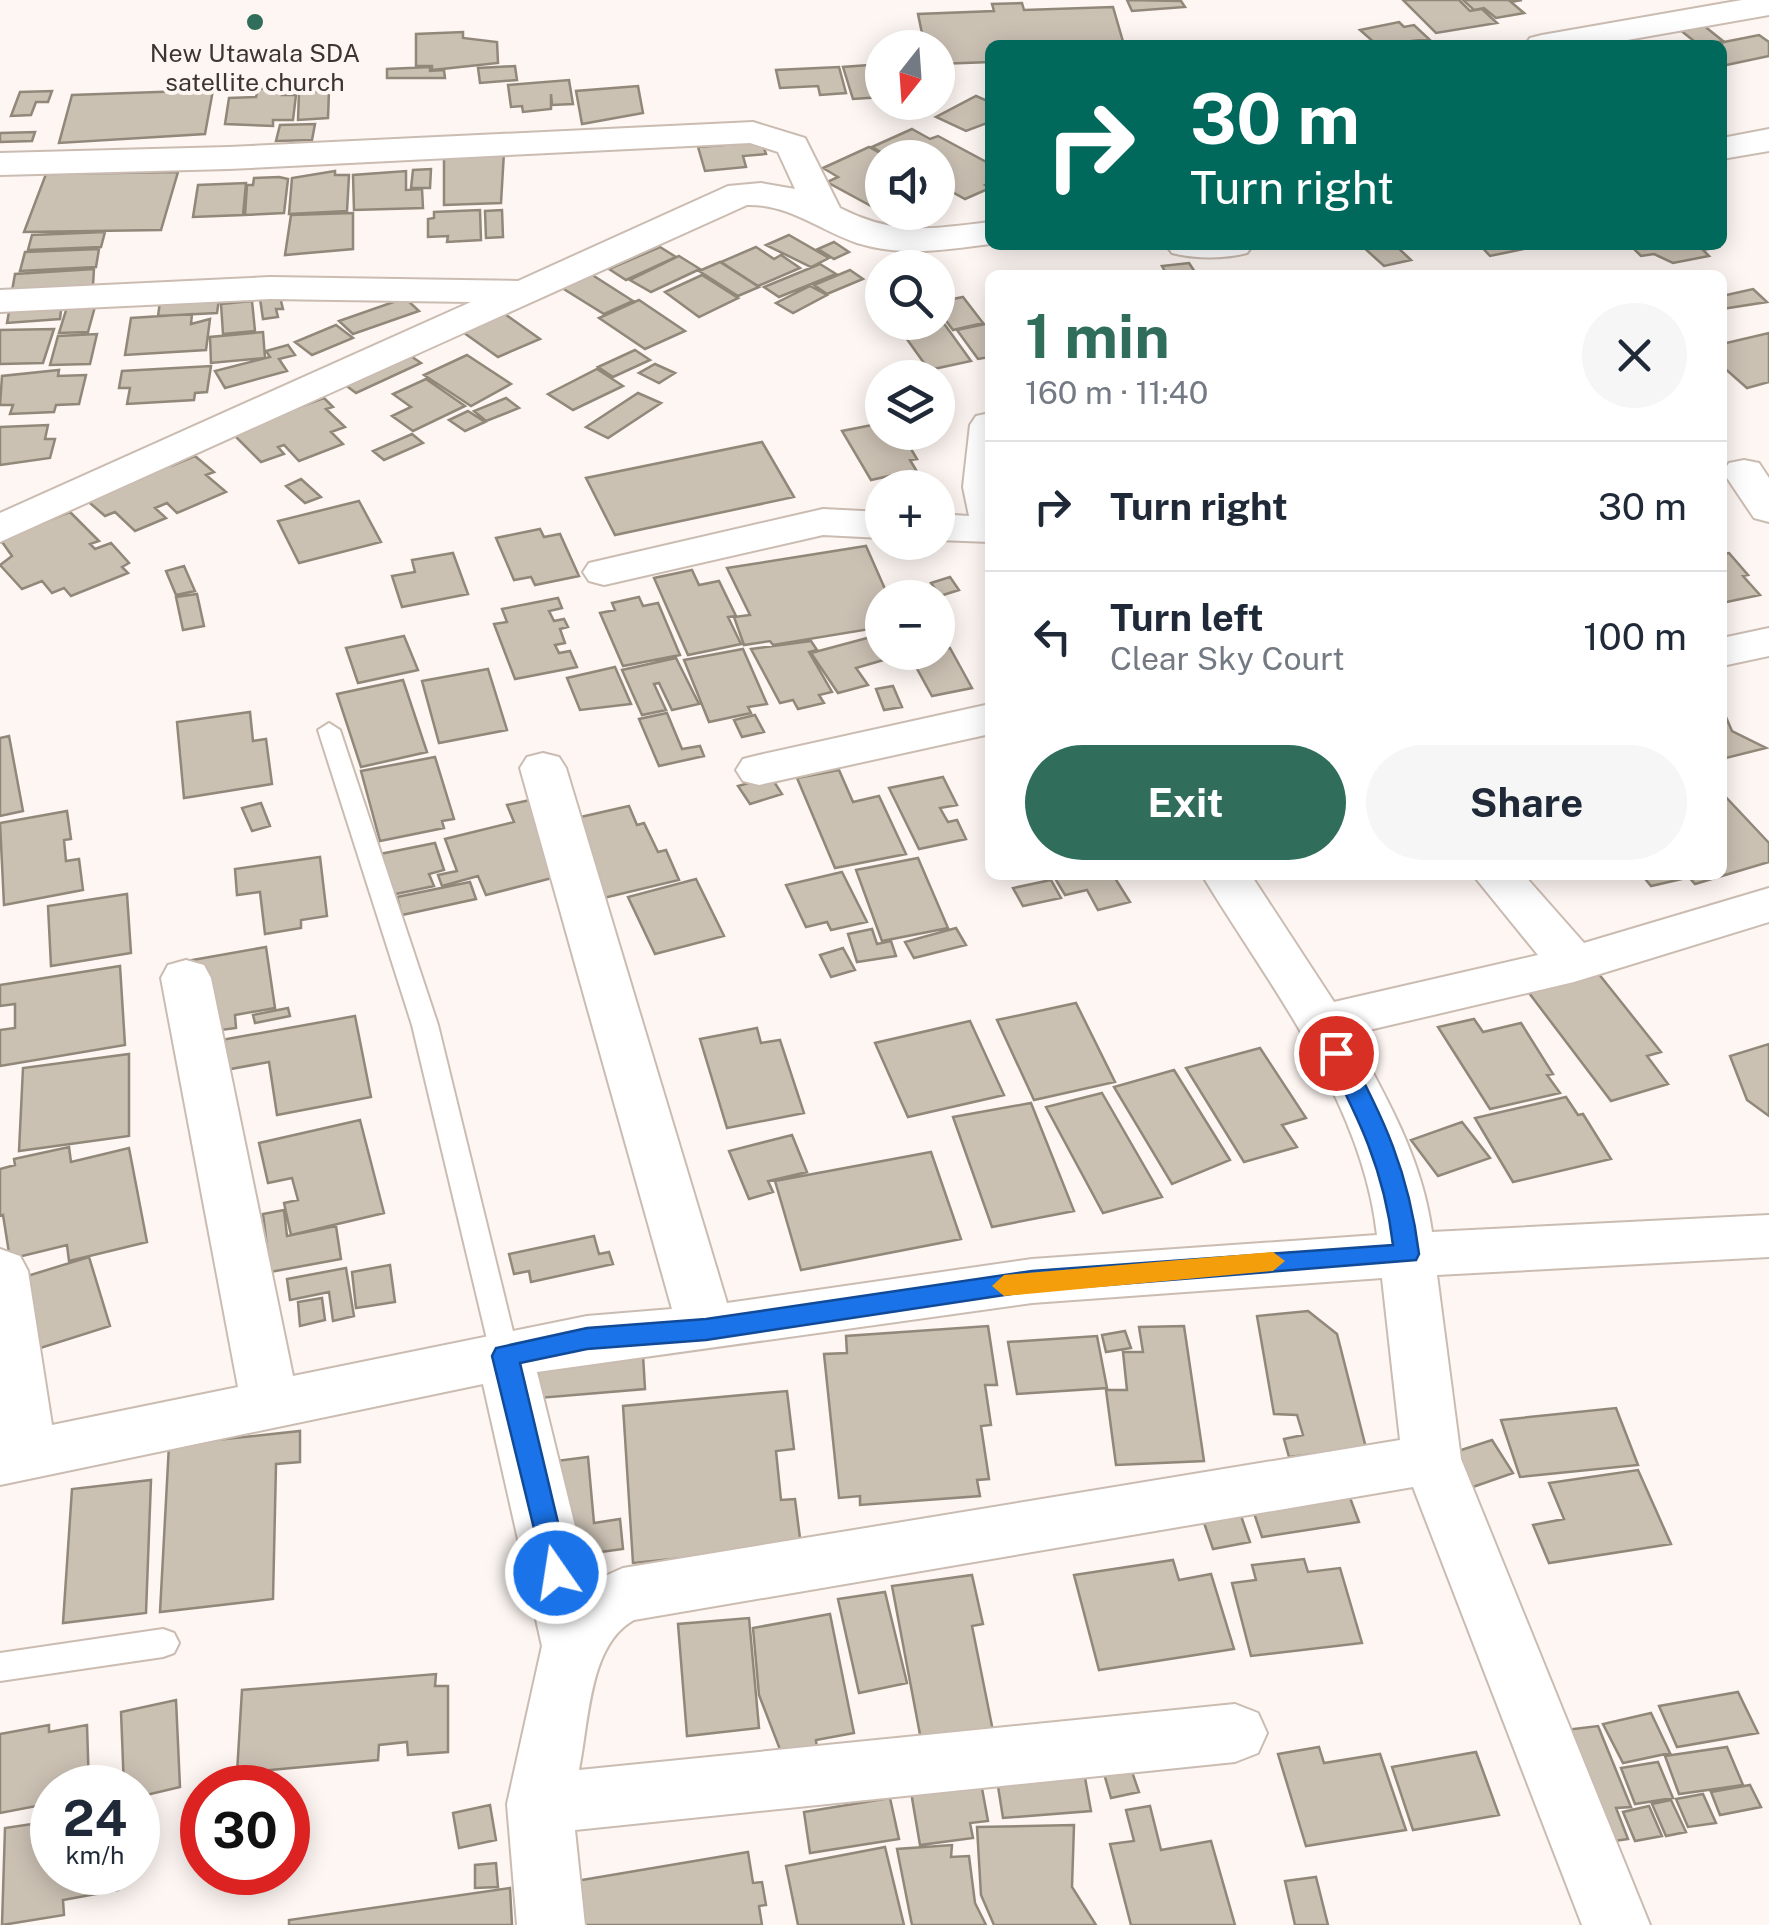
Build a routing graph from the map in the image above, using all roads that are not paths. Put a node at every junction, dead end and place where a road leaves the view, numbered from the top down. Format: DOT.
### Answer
graph roads {
  1 [pos="1769,5"];
  2 [pos="1570,40"];
  3 [pos="1769,140"];
  4 [pos="1727,148"];
  5 [pos="0,164"];
  6 [pos="824,213"];
  7 [pos="985,233"];
  8 [pos="524,292"];
  9 [pos="0,301"];
  10 [pos="1744,472"];
  11 [pos="1769,509"];
  12 [pos="865,524"];
  13 [pos="955,528"];
  14 [pos="0,529"];
  15 [pos="985,529"];
  16 [pos="604,572"];
  17 [pos="1769,642"];
  18 [pos="1727,651"];
  19 [pos="985,720"];
  20 [pos="329,730"];
  21 [pos="542,768"];
  22 [pos="760,770"];
  23 [pos="1229,880"];
  24 [pos="1501,880"];
  25 [pos="1769,904"];
  26 [pos="1574,964"];
  27 [pos="186,978"];
  28 [pos="1321,1023"];
  29 [pos="1766,1242"];
  30 [pos="1407,1254"];
  31 [pos="0,1270"];
  32 [pos="706,1330"];
  33 [pos="505,1356"];
  34 [pos="270,1405"];
  35 [pos="13,1458"];
  36 [pos="1432,1459"];
  37 [pos="163,1643"];
  38 [pos="574,1646"];
  39 [pos="0,1668"];
  40 [pos="1234,1733"];
  41 [pos="540,1804"];
  42 [pos="551,1925"];
  43 [pos="1616,1925"];
  1 -- 2 [label="street"];
  3 -- 4 [label="street"];
  5 -- 6 [label="street"];
  6 -- 7 [label="street"];
  6 -- 8 [label="street"];
  8 -- 9 [label="street"];
  8 -- 14 [label="street"];
  10 -- 11 [label="street"];
  12 -- 16 [label="street"];
  13 -- 15 [label="street"];
  17 -- 18 [label="street"];
  19 -- 22 [label="street"];
  20 -- 33 [label="lane"];
  21 -- 32 [label="street"];
  23 -- 28 [label="street"];
  24 -- 26 [label="street"];
  25 -- 26 [label="street"];
  26 -- 28 [label="street"];
  27 -- 34 [label="street"];
  28 -- 30 [label="street"];
  29 -- 30 [label="street"];
  30 -- 32 [label="street"];
  30 -- 36 [label="street"];
  31 -- 35 [label="street"];
  32 -- 33 [label="street"];
  33 -- 34 [label="street"];
  33 -- 38 [label="street"];
  34 -- 35 [label="street"];
  36 -- 38 [label="street"];
  36 -- 43 [label="street"];
  37 -- 39 [label="lane"];
  38 -- 41 [label="street"];
  40 -- 41 [label="street"];
  41 -- 42 [label="street"];
}
